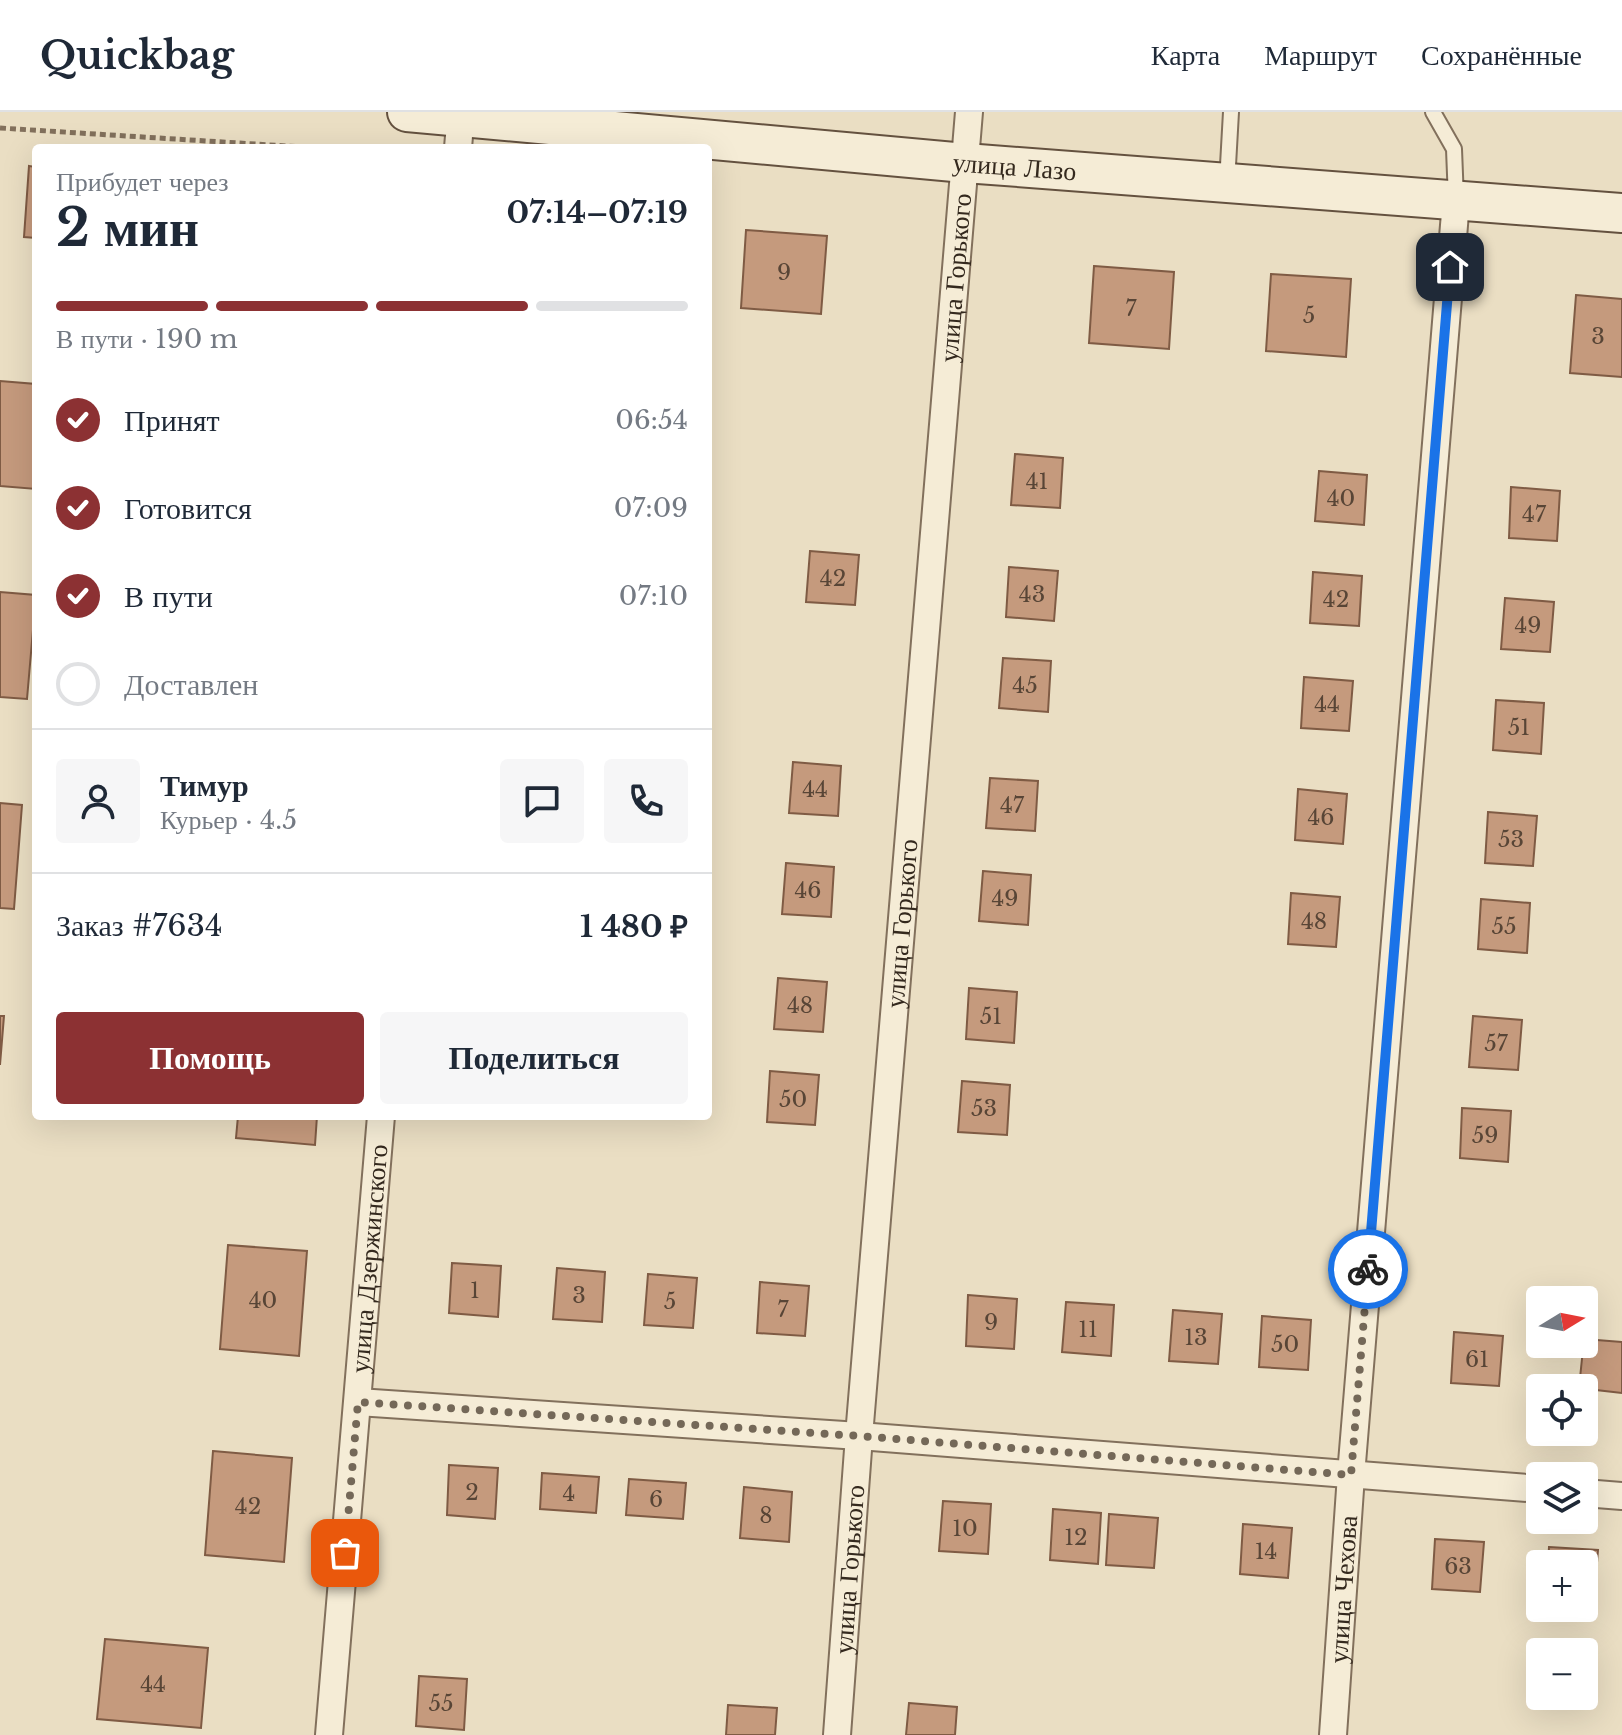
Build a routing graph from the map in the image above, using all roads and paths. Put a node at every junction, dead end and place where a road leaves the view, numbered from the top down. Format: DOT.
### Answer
graph roads {
  1 [pos="407,112"];
  2 [pos="969,112"];
  3 [pos="1231,112"];
  4 [pos="1433,112"];
  5 [pos="460,125"];
  6 [pos="0,128"];
  7 [pos="255,144"];
  8 [pos="965,163"];
  9 [pos="1227,183"];
  10 [pos="1456,201"];
  11 [pos="1622,213"];
  12 [pos="381,1120"];
  13 [pos="358,1402"];
  14 [pos="859,1436"];
  15 [pos="1351,1475"];
  16 [pos="1526,1488"];
  17 [pos="1598,1494"];
  18 [pos="1622,1496"];
  19 [pos="329,1735"];
  20 [pos="837,1735"];
  21 [pos="1333,1735"];
  1 -- 5 [label="street, улица Лазо"];
  2 -- 8 [label="street, улица Горького"];
  3 -- 9 [label="lane"];
  4 -- 10 [label="lane"];
  5 -- 8 [label="street, улица Лазо"];
  6 -- 7 [label="path"];
  8 -- 9 [label="street, улица Лазо"];
  8 -- 14 [label="street, улица Горького"];
  9 -- 10 [label="street, улица Лазо"];
  10 -- 11 [label="street, улица Лазо"];
  10 -- 15 [label="street, улица Чехова"];
  12 -- 13 [label="street, улица Дзержинского"];
  13 -- 14 [label="street"];
  13 -- 19 [label="street, улица Дзержинского"];
  14 -- 15 [label="street"];
  14 -- 20 [label="street, улица Горького"];
  15 -- 16 [label="street"];
  15 -- 21 [label="street, улица Чехова"];
  17 -- 18 [label="street"];
}
